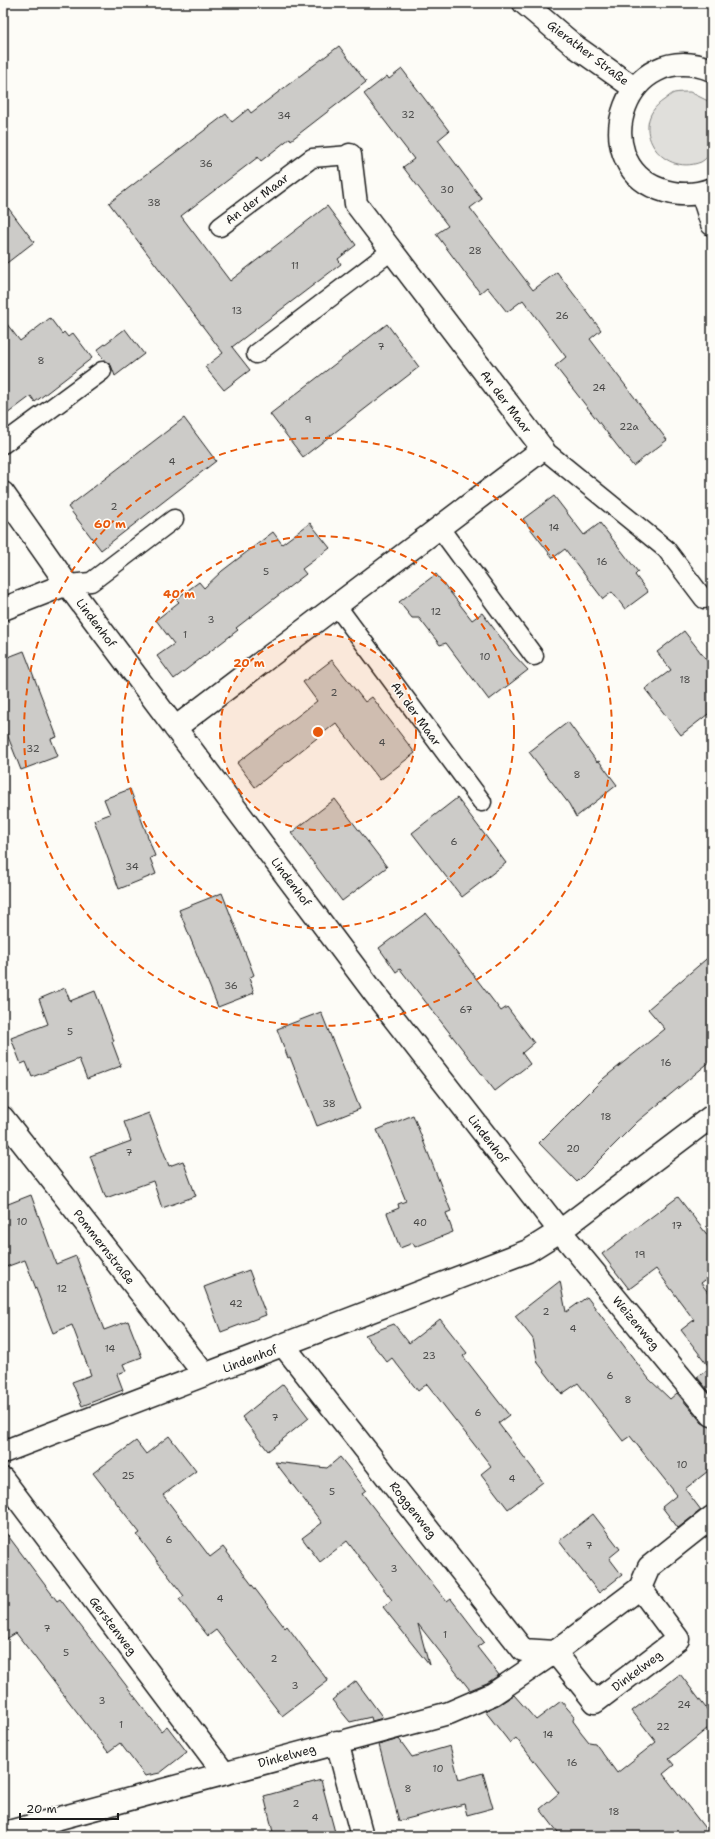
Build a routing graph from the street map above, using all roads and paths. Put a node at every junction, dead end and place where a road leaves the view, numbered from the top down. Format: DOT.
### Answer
graph roads {
  1 [pos="524,3"];
  2 [pos="712,70"];
  3 [pos="634,88"];
  4 [pos="350,155"];
  5 [pos="707,191"];
  6 [pos="712,224"];
  7 [pos="220,227"];
  8 [pos="391,251"];
  9 [pos="256,354"];
  10 [pos="102,371"];
  11 [pos="3,444"];
  12 [pos="543,449"];
  13 [pos="3,493"];
  14 [pos="174,519"];
  15 [pos="439,527"];
  16 [pos="67,584"];
  17 [pos="704,599"];
  18 [pos="336,605"];
  19 [pos="3,609"];
  20 [pos="534,656"];
  21 [pos="175,728"];
  22 [pos="482,802"];
  23 [pos="712,1116"];
  24 [pos="3,1118"];
  25 [pos="560,1232"];
  26 [pos="284,1346"];
  27 [pos="205,1375"];
  28 [pos="712,1415"];
  29 [pos="3,1452"];
  30 [pos="3,1479"];
  31 [pos="712,1517"];
  32 [pos="640,1588"];
  33 [pos="555,1652"];
  34 [pos="337,1742"];
  35 [pos="224,1773"];
  36 [pos="6,1829"];
  37 [pos="362,1836"];
  1 -- 3 [label="street, Gierather Straße"];
  2 -- 3 [label="street, Gierather Straße"];
  3 -- 5 [label="street, Gierather Straße"];
  4 -- 7 [label="lane, An der Maar"];
  4 -- 8 [label="street, An der Maar"];
  5 -- 6 [label="street, Gierather Straße"];
  8 -- 9 [label="lane"];
  8 -- 12 [label="street, An der Maar"];
  10 -- 11 [label="lane"];
  12 -- 15 [label="street"];
  12 -- 17 [label="lane"];
  13 -- 16 [label="street, Lindenhof"];
  14 -- 16 [label="lane"];
  15 -- 18 [label="street"];
  15 -- 20 [label="lane"];
  16 -- 19 [label="street"];
  16 -- 21 [label="street, Lindenhof"];
  18 -- 21 [label="street"];
  18 -- 22 [label="lane, An der Maar"];
  21 -- 25 [label="street, Lindenhof"];
  23 -- 25 [label="street, Lindenhof"];
  24 -- 27 [label="street, Pommernstraße"];
  25 -- 26 [label="street, Lindenhof"];
  25 -- 28 [label="street, Weizenweg"];
  26 -- 27 [label="street, Lindenhof"];
  26 -- 33 [label="street, Roggenweg"];
  27 -- 29 [label="street, Lindenhof"];
  30 -- 35 [label="street, Gerstenweg"];
  31 -- 32 [label="street, Dinkelweg"];
  32 -- 33 [label="street, Dinkelweg"];
  32 -- 33 [label="street, Dinkelweg"];
  33 -- 34 [label="street, Dinkelweg"];
  34 -- 35 [label="street, Dinkelweg"];
  34 -- 37 [label="street"];
  35 -- 36 [label="street, Dinkelweg"];
}
